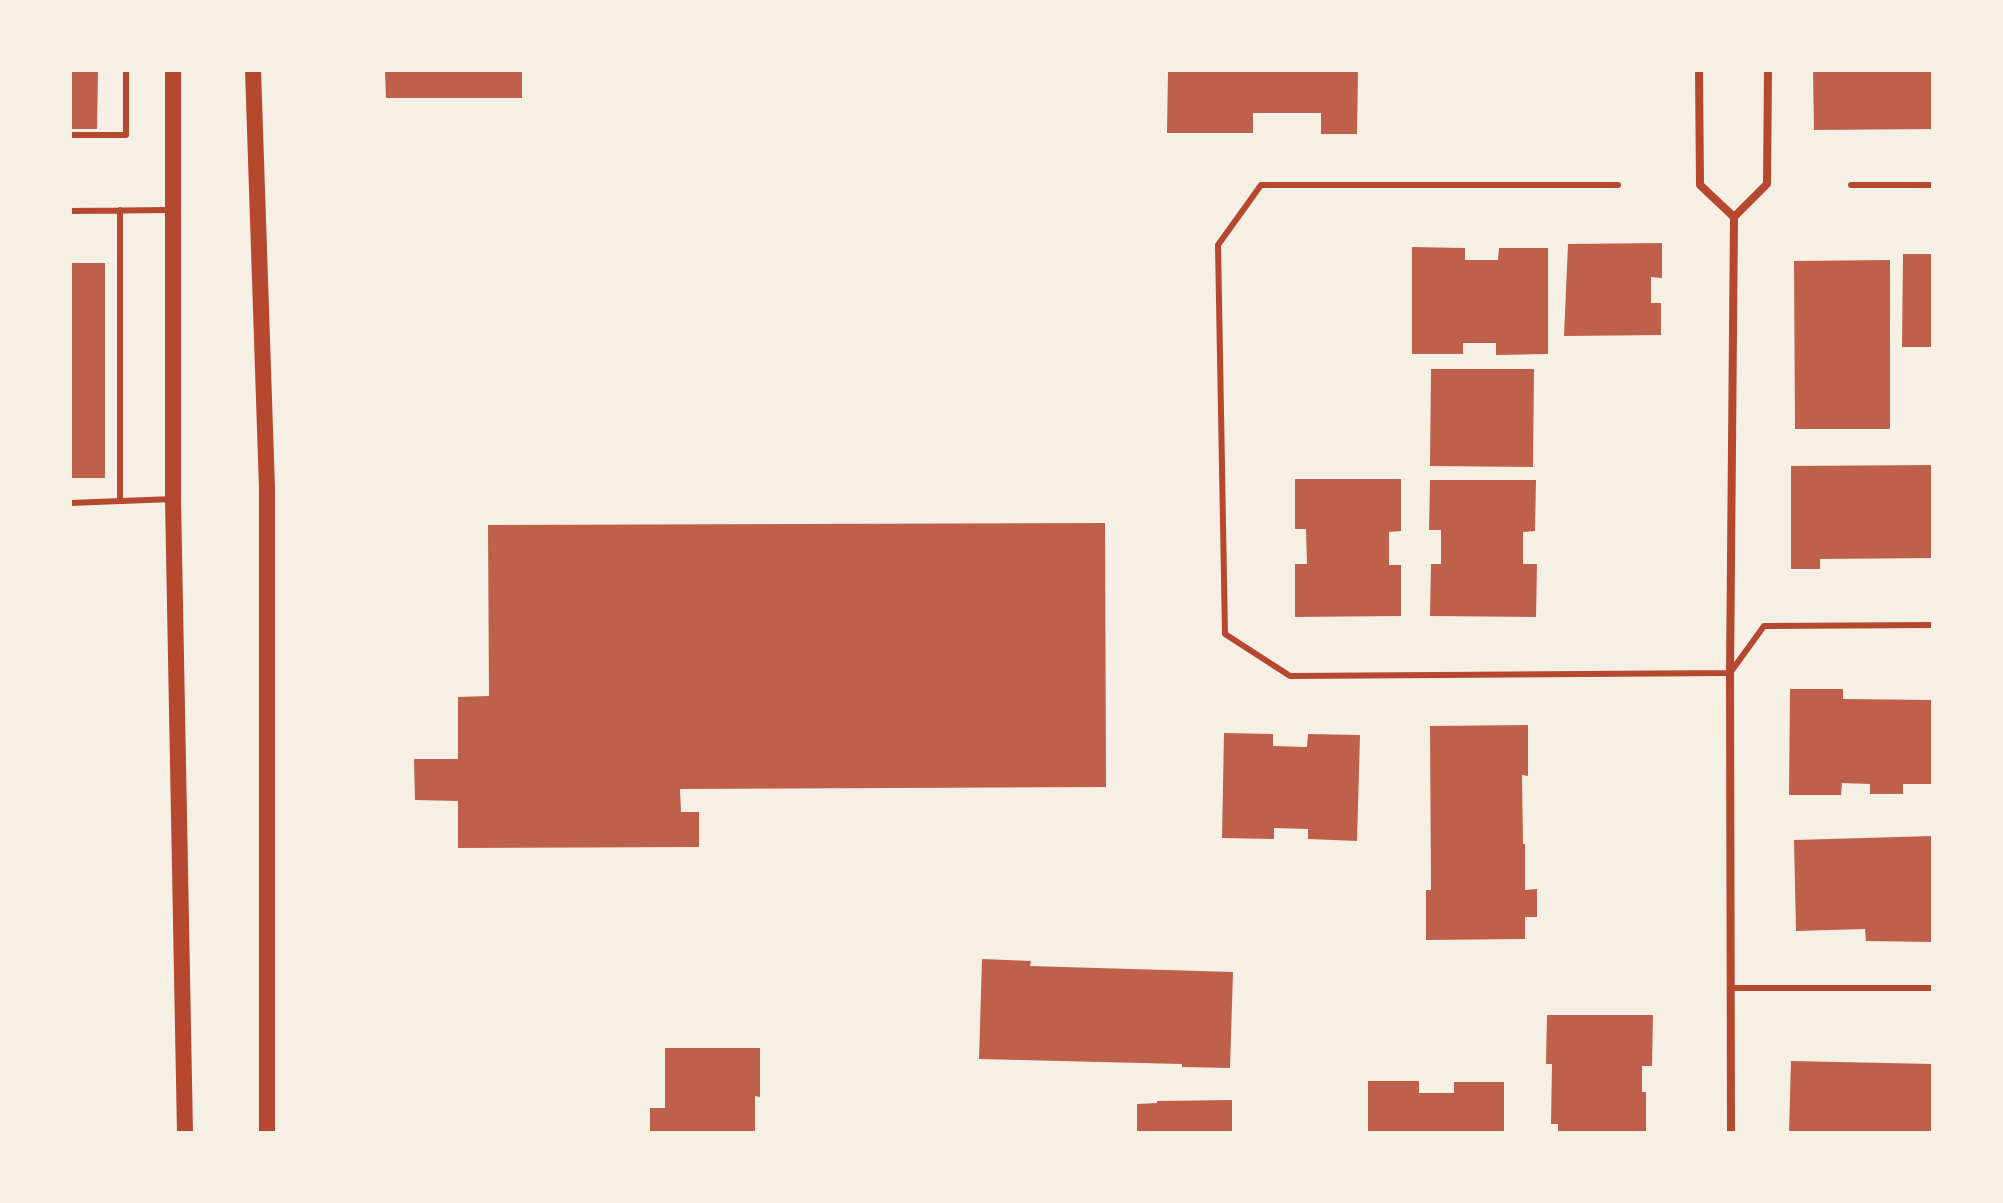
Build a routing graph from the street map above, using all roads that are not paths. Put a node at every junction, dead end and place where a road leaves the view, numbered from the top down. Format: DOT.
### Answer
graph roads {
  1 [pos="126,70"];
  2 [pos="173,70"];
  3 [pos="253,70"];
  4 [pos="1699,70"];
  5 [pos="1768,70"];
  6 [pos="70,135"];
  7 [pos="1618,185"];
  8 [pos="1851,185"];
  9 [pos="1933,185"];
  10 [pos="120,210"];
  11 [pos="171,210"];
  12 [pos="70,211"];
  13 [pos="1734,217"];
  14 [pos="173,499"];
  15 [pos="120,500"];
  16 [pos="70,503"];
  17 [pos="1933,625"];
  18 [pos="1730,673"];
  19 [pos="1731,988"];
  20 [pos="1933,988"];
  21 [pos="185,1133"];
  22 [pos="267,1133"];
  23 [pos="1731,1133"];
  1 -- 6 [label="lane"];
  2 -- 11 [label="main road"];
  3 -- 22 [label="main road"];
  4 -- 13 [label="street"];
  5 -- 13 [label="street"];
  7 -- 18 [label="lane"];
  8 -- 9 [label="lane"];
  10 -- 11 [label="lane"];
  10 -- 12 [label="lane"];
  10 -- 15 [label="lane"];
  11 -- 14 [label="main road"];
  13 -- 18 [label="street"];
  14 -- 15 [label="lane"];
  14 -- 21 [label="main road"];
  15 -- 16 [label="lane"];
  17 -- 18 [label="lane"];
  18 -- 19 [label="street"];
  19 -- 20 [label="lane"];
  19 -- 23 [label="street"];
}
